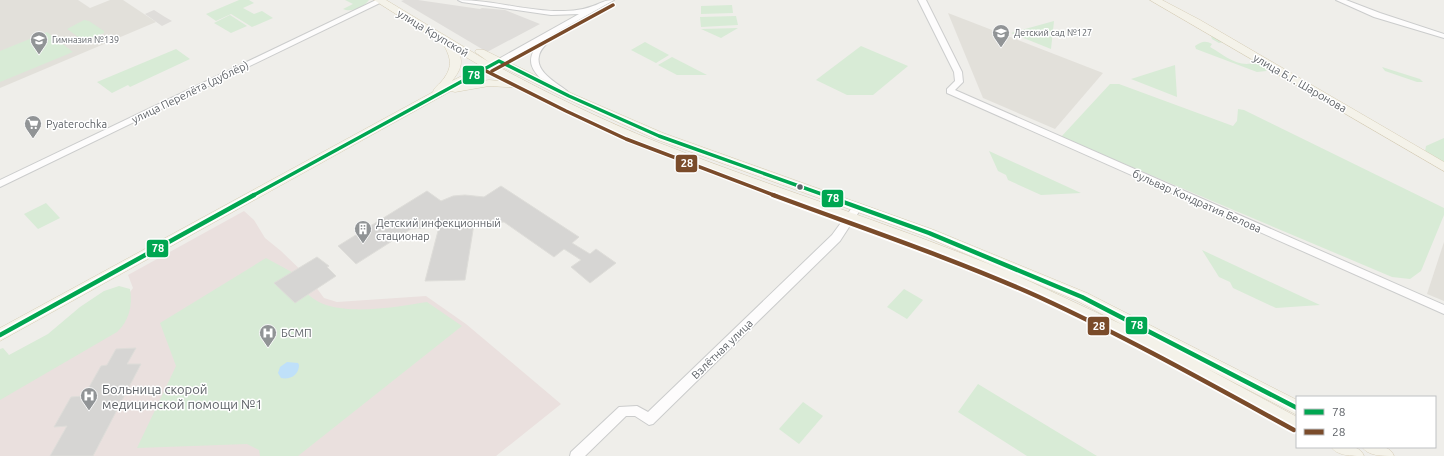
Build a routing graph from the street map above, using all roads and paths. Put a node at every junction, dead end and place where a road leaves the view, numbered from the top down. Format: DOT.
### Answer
graph roads {
  1 [pos="379,0"];
  2 [pos="390,0"];
  3 [pos="462,0"];
  4 [pos="610,0"];
  5 [pos="922,0"];
  6 [pos="1155,0"];
  7 [pos="1340,0"];
  8 [pos="598,7"];
  9 [pos="559,28"];
  10 [pos="1444,36"];
  11 [pos="447,42"];
  12 [pos="499,61"];
  13 [pos="489,66"];
  14 [pos="532,89"];
  15 [pos="569,96"];
  16 [pos="429,98"];
  17 [pos="1444,167"];
  18 [pos="0,184"];
  19 [pos="854,212"];
  20 [pos="1444,310"];
  21 [pos="0,335"];
  22 [pos="1296,407"];
  23 [pos="1296,424"];
  24 [pos="1341,448"];
  25 [pos="1372,448"];
  26 [pos="576,456"];
  27 [pos="1356,456"];
  28 [pos="1386,456"];
  1 -- 11 [label="main road, улица Крупской"];
  1 -- 18 [label="street, улица Перелёта (дублёр)"];
  2 -- 12 [label="main road, улица Крупской"];
  3 -- 8 [label="street"];
  4 -- 8 [label="street"];
  5 -- 20 [label="street, бульвар Кондратия Белова"];
  6 -- 17 [label="main road, улица Б.Г. Шаронова"];
  7 -- 10 [label="street"];
  8 -- 9 [label="street"];
  9 -- 12 [label="street"];
  9 -- 15 [label="street"];
  11 -- 13 [label="main road, улица Крупской"];
  11 -- 16 [label="main road"];
  12 -- 13 [label="main road"];
  12 -- 15 [label="main road, улица Крупской"];
  13 -- 14 [label="main road, улица Крупской"];
  13 -- 16 [label="main road"];
  14 -- 16 [label="main road"];
  14 -- 19 [label="main road, улица Крупской"];
  15 -- 19 [label="main road, улица Крупской"];
  16 -- 21 [label="main road"];
  19 -- 22 [label="main road, улица Крупской"];
  19 -- 23 [label="main road, улица Крупской"];
  19 -- 26 [label="street, Взлётная улица"];
  24 -- 27 [label="main road"];
  25 -- 28 [label="main road"];
}
